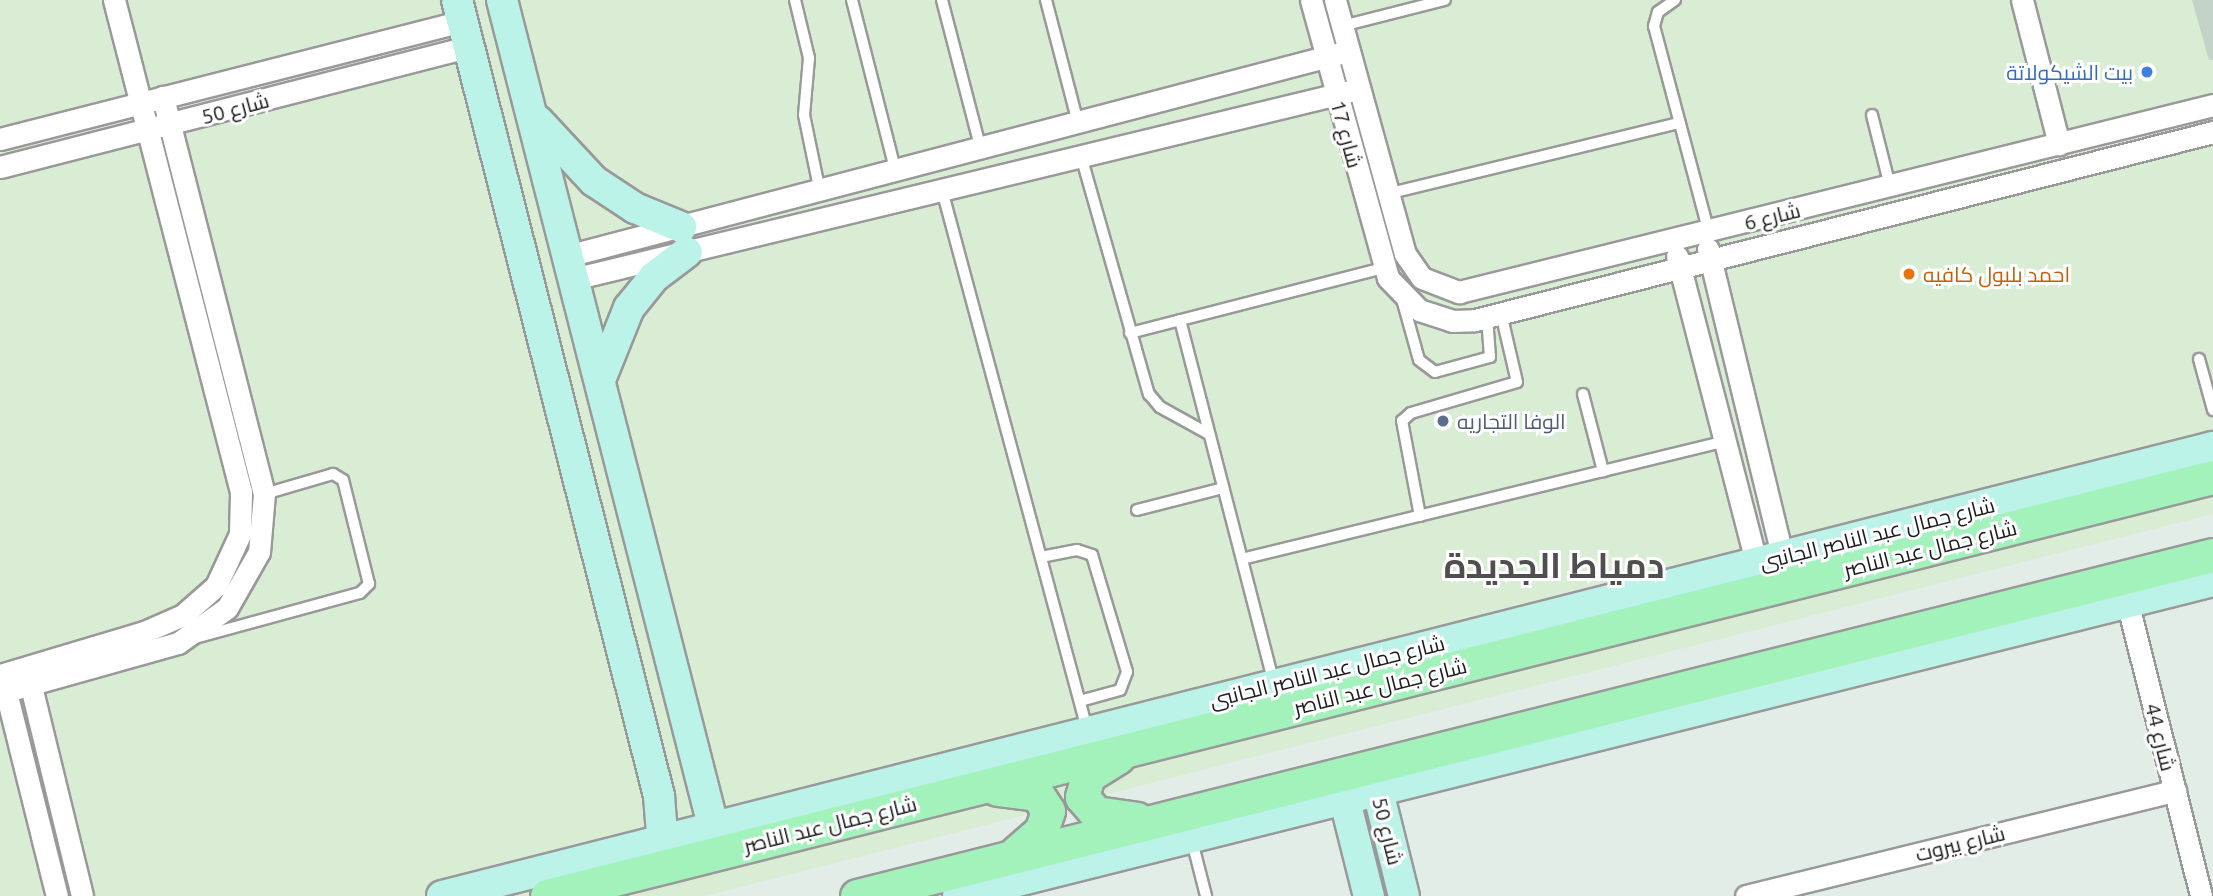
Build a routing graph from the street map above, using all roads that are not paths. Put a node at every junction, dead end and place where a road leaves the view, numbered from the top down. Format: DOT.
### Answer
graph roads {
  1 [pos="114,0"];
  2 [pos="502,0"];
  3 [pos="795,0"];
  4 [pos="852,0"];
  5 [pos="942,0"];
  6 [pos="1046,0"];
  7 [pos="1311,0"];
  8 [pos="1335,0"];
  9 [pos="1445,0"];
  10 [pos="1675,0"];
  11 [pos="2022,0"];
  12 [pos="463,23"];
  13 [pos="1342,26"];
  14 [pos="1349,51"];
  15 [pos="1326,57"];
  16 [pos="1359,89"];
  17 [pos="1336,95"];
  18 [pos="163,97"];
  19 [pos="142,103"];
  20 [pos="2213,105"];
  21 [pos="529,107"];
  22 [pos="1872,116"];
  23 [pos="2149,121"];
  24 [pos="1679,123"];
  25 [pos="1078,126"];
  26 [pos="160,127"];
  27 [pos="2213,132"];
  28 [pos="0,139"];
  29 [pos="2059,144"];
  30 [pos="2155,146"];
  31 [pos="981,151"];
  32 [pos="1081,156"];
  33 [pos="0,167"];
  34 [pos="896,172"];
  35 [pos="1891,186"];
  36 [pos="942,190"];
  37 [pos="820,192"];
  38 [pos="1387,194"];
  39 [pos="1706,232"];
  40 [pos="684,239"];
  41 [pos="1673,241"];
  42 [pos="1711,260"];
  43 [pos="570,268"];
  44 [pos="1384,268"];
  45 [pos="1680,268"];
  46 [pos="1718,290"];
  47 [pos="1401,296"];
  48 [pos="1688,298"];
  49 [pos="1494,315"];
  50 [pos="1180,320"];
  51 [pos="1130,333"];
  52 [pos="2199,359"];
  53 [pos="600,384"];
  54 [pos="1583,394"];
  55 [pos="2213,410"];
  56 [pos="1209,434"];
  57 [pos="1725,440"];
  58 [pos="2213,447"];
  59 [pos="1603,471"];
  60 [pos="2206,480"];
  61 [pos="1223,488"];
  62 [pos="264,494"];
  63 [pos="1137,510"];
  64 [pos="1420,516"];
  65 [pos="2213,555"];
  66 [pos="1041,557"];
  67 [pos="1242,559"];
  68 [pos="1773,573"];
  69 [pos="2213,581"];
  70 [pos="2124,590"];
  71 [pos="178,643"];
  72 [pos="29,677"];
  73 [pos="2,683"];
  74 [pos="1335,683"];
  75 [pos="1274,684"];
  76 [pos="1080,701"];
  77 [pos="1088,732"];
  78 [pos="1132,748"];
  79 [pos="1374,776"];
  80 [pos="1341,785"];
  81 [pos="976,787"];
  82 [pos="2175,791"];
  83 [pos="1150,821"];
  84 [pos="1191,836"];
  85 [pos="716,841"];
  86 [pos="69,842"];
  87 [pos="45,849"];
  88 [pos="664,854"];
  89 [pos="1010,857"];
  90 [pos="992,892"];
  91 [pos="57,896"];
  92 [pos="82,896"];
  93 [pos="442,896"];
  94 [pos="547,896"];
  95 [pos="857,896"];
  96 [pos="958,896"];
  97 [pos="1206,896"];
  98 [pos="1369,896"];
  99 [pos="1404,896"];
  100 [pos="1746,896"];
  101 [pos="2201,896"];
  1 -- 19 [label="street"];
  2 -- 21 [label="main road"];
  3 -- 37 [label="lane"];
  4 -- 34 [label="lane"];
  5 -- 31 [label="lane"];
  6 -- 25 [label="lane"];
  7 -- 15 [label="street, شارع 17"];
  8 -- 13 [label="street, شارع 17"];
  9 -- 13 [label="lane"];
  10 -- 24 [label="lane"];
  11 -- 29 [label="street"];
  12 -- 18 [label="street, شارع 50"];
  12 -- 26 [label="street, شارع 50"];
  12 -- 88 [label="main road"];
  13 -- 14 [label="street, شارع 17"];
  14 -- 15 [label="street"];
  14 -- 16 [label="street, شارع 17"];
  15 -- 17 [label="street, شارع 17"];
  15 -- 25 [label="street"];
  16 -- 17 [label="street"];
  16 -- 38 [label="street, شارع 17"];
  17 -- 32 [label="street"];
  17 -- 44 [label="street, شارع 17"];
  18 -- 19 [label="street, شارع 50"];
  18 -- 26 [label="street"];
  19 -- 26 [label="street"];
  19 -- 28 [label="street, شارع 50"];
  20 -- 23 [label="street, شارع 6"];
  21 -- 40 [label="main road"];
  21 -- 43 [label="main road"];
  22 -- 35 [label="lane"];
  23 -- 29 [label="street, شارع 6"];
  23 -- 30 [label="street"];
  24 -- 38 [label="lane"];
  24 -- 39 [label="lane"];
  25 -- 31 [label="street"];
  26 -- 33 [label="street, شارع 50"];
  26 -- 62 [label="street"];
  26 -- 72 [label="street"];
  27 -- 30 [label="street, شارع 6"];
  29 -- 35 [label="street, شارع 6"];
  30 -- 42 [label="street, شارع 6"];
  31 -- 34 [label="street"];
  32 -- 36 [label="street"];
  32 -- 51 [label="lane"];
  34 -- 37 [label="street"];
  35 -- 39 [label="street, شارع 6"];
  36 -- 40 [label="street"];
  36 -- 66 [label="lane"];
  37 -- 40 [label="street"];
  38 -- 41 [label="street, شارع 6"];
  39 -- 41 [label="street, شارع 6"];
  39 -- 42 [label="street"];
  40 -- 43 [label="street"];
  40 -- 53 [label="main road"];
  41 -- 45 [label="street"];
  42 -- 45 [label="street, شارع 6"];
  42 -- 46 [label="street"];
  43 -- 53 [label="main road"];
  44 -- 47 [label="street, شارع 6"];
  44 -- 50 [label="lane"];
  45 -- 48 [label="street"];
  45 -- 49 [label="street, شارع 6"];
  46 -- 48 [label="street"];
  46 -- 68 [label="street"];
  47 -- 49 [label="street, شارع 6"];
  47 -- 49 [label="lane"];
  48 -- 57 [label="street"];
  49 -- 64 [label="lane"];
  50 -- 51 [label="lane"];
  50 -- 56 [label="lane"];
  51 -- 56 [label="lane"];
  52 -- 55 [label="lane"];
  53 -- 85 [label="main road"];
  54 -- 59 [label="lane"];
  56 -- 61 [label="lane"];
  57 -- 59 [label="lane"];
  57 -- 68 [label="street"];
  58 -- 68 [label="main road, شارع جمال عبد الناصر الجانبى"];
  59 -- 64 [label="lane"];
  60 -- 68 [label="main road, شارع جمال عبد الناصر"];
  61 -- 63 [label="lane"];
  61 -- 67 [label="lane"];
  62 -- 71 [label="street"];
  62 -- 71 [label="lane"];
  64 -- 67 [label="lane"];
  65 -- 70 [label="main road"];
  66 -- 76 [label="lane"];
  66 -- 76 [label="lane"];
  67 -- 75 [label="lane"];
  68 -- 74 [label="main road, شارع جمال عبد الناصر"];
  69 -- 70 [label="main road"];
  70 -- 79 [label="main road"];
  70 -- 82 [label="street, شارع 44"];
  71 -- 72 [label="street"];
  72 -- 73 [label="street"];
  72 -- 86 [label="street"];
  73 -- 87 [label="street"];
  74 -- 75 [label="main road, شارع جمال عبد الناصر الجانبى"];
  74 -- 78 [label="main road, شارع جمال عبد الناصر"];
  75 -- 77 [label="main road, شارع جمال عبد الناصر الجانبى"];
  76 -- 77 [label="lane"];
  77 -- 85 [label="main road, شارع جمال عبد الناصر الجانبى"];
  78 -- 81 [label="main road, شارع جمال عبد الناصر"];
  78 -- 83 [label="main road"];
  79 -- 80 [label="main road"];
  79 -- 99 [label="main road, شارع 50"];
  80 -- 83 [label="main road"];
  80 -- 84 [label="main road"];
  80 -- 98 [label="main road, شارع 50"];
  81 -- 85 [label="main road, شارع جمال عبد الناصر"];
  81 -- 89 [label="main road"];
  82 -- 100 [label="street, شارع بيروت"];
  82 -- 101 [label="street, شارع 44"];
  83 -- 89 [label="main road"];
  84 -- 90 [label="main road"];
  84 -- 97 [label="lane"];
  85 -- 88 [label="main road, شارع جمال عبد الناصر"];
  86 -- 87 [label="street"];
  86 -- 92 [label="street"];
  87 -- 91 [label="street"];
  88 -- 93 [label="main road"];
  88 -- 94 [label="main road, شارع جمال عبد الناصر"];
  89 -- 95 [label="main road"];
  90 -- 96 [label="main road"];
}
